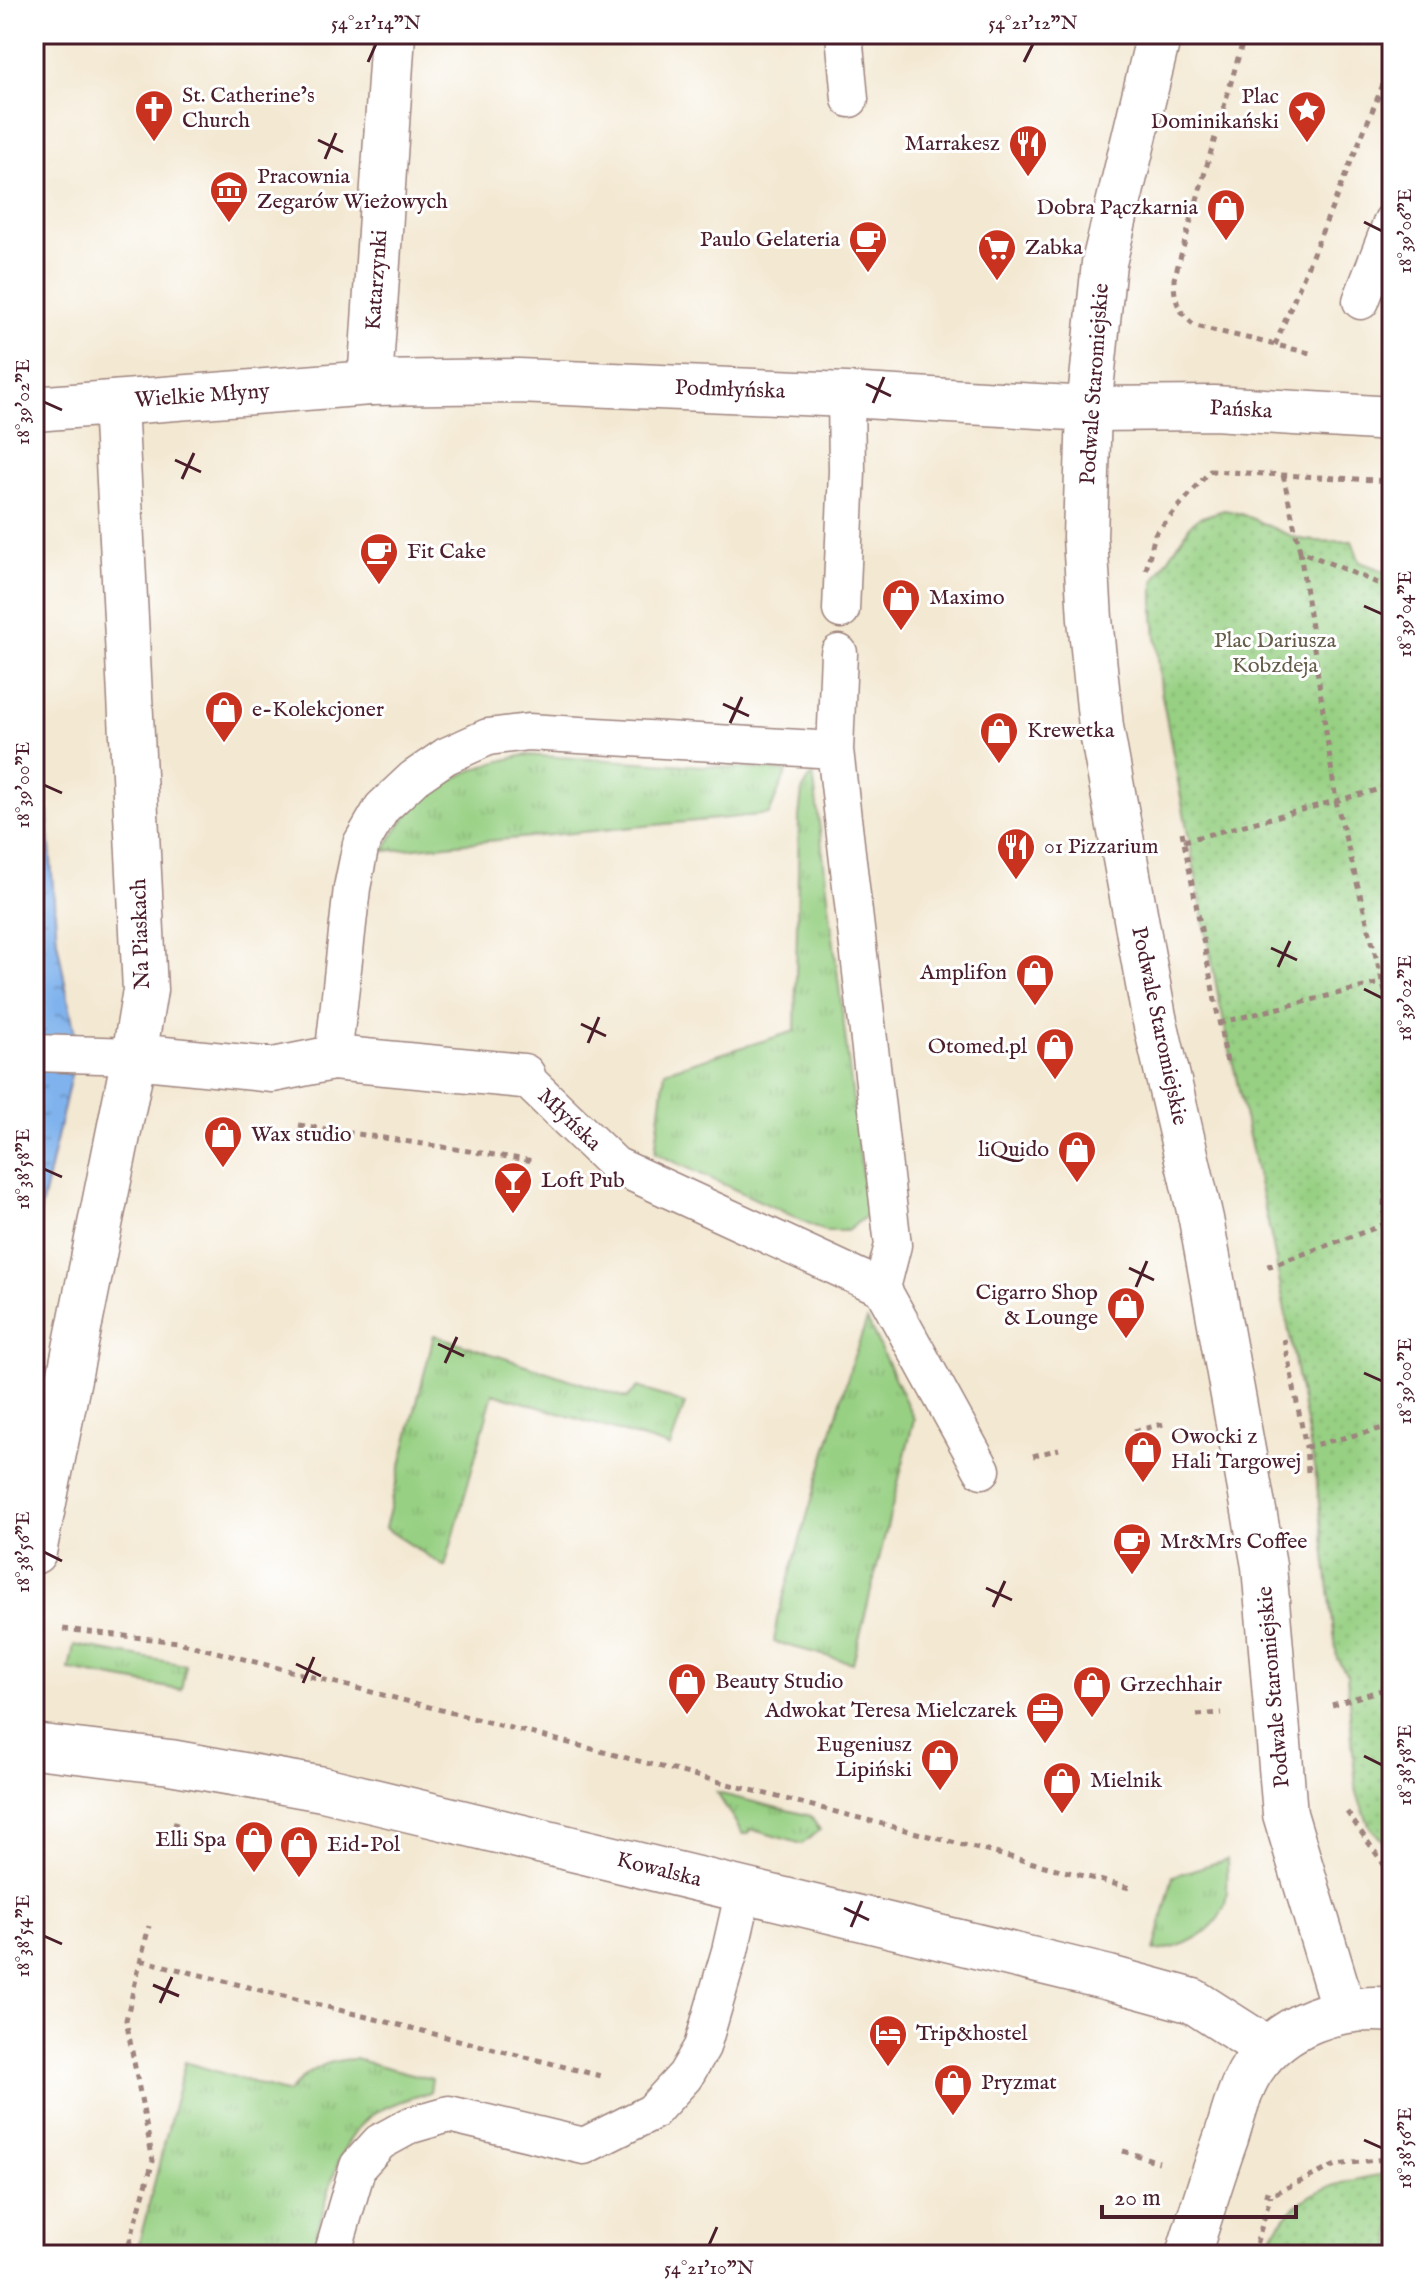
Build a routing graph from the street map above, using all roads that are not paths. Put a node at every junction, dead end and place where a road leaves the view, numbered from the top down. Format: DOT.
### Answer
graph roads {
  1 [pos="393,34"];
  2 [pos="844,34"];
  3 [pos="1159,34"];
  4 [pos="850,99"];
  5 [pos="1392,221"];
  6 [pos="1361,301"];
  7 [pos="370,383"];
  8 [pos="846,395"];
  9 [pos="115,403"];
  10 [pos="34,409"];
  11 [pos="1089,409"];
  12 [pos="1392,419"];
  13 [pos="841,610"];
  14 [pos="839,653"];
  15 [pos="835,750"];
  16 [pos="34,1053"];
  17 [pos="134,1056"];
  18 [pos="333,1058"];
  19 [pos="523,1076"];
  20 [pos="882,1288"];
  21 [pos="982,1470"];
  22 [pos="34,1552"];
  23 [pos="34,1746"];
  24 [pos="744,1890"];
  25 [pos="1392,2010"];
  26 [pos="1344,2011"];
  27 [pos="1268,2049"];
  28 [pos="332,2255"];
  29 [pos="1188,2255"];
  1 -- 7 [label="street, Katarzynki"];
  2 -- 4 [label="lane"];
  3 -- 11 [label="street, Podwale Staromiejskie"];
  5 -- 6 [label="lane"];
  7 -- 8 [label="street, Podmłyńska"];
  7 -- 9 [label="street, Wielkie Młyny"];
  8 -- 11 [label="street, Podmłyńska"];
  8 -- 13 [label="lane"];
  9 -- 10 [label="street, Wielkie Młyny"];
  9 -- 17 [label="street, Na Piaskach"];
  11 -- 12 [label="street, Pańska"];
  11 -- 26 [label="street, Podwale Staromiejskie"];
  14 -- 15 [label="lane"];
  15 -- 18 [label="lane"];
  15 -- 20 [label="lane"];
  16 -- 17 [label="lane"];
  17 -- 18 [label="street, Młyńska"];
  17 -- 22 [label="street, Na Piaskach"];
  18 -- 19 [label="street, Młyńska"];
  19 -- 20 [label="lane, Młyńska"];
  20 -- 21 [label="lane"];
  23 -- 24 [label="street, Kowalska"];
  24 -- 27 [label="street, Kowalska"];
  24 -- 28 [label="lane"];
  25 -- 26 [label="street"];
  26 -- 27 [label="street"];
  27 -- 29 [label="street"];
}
